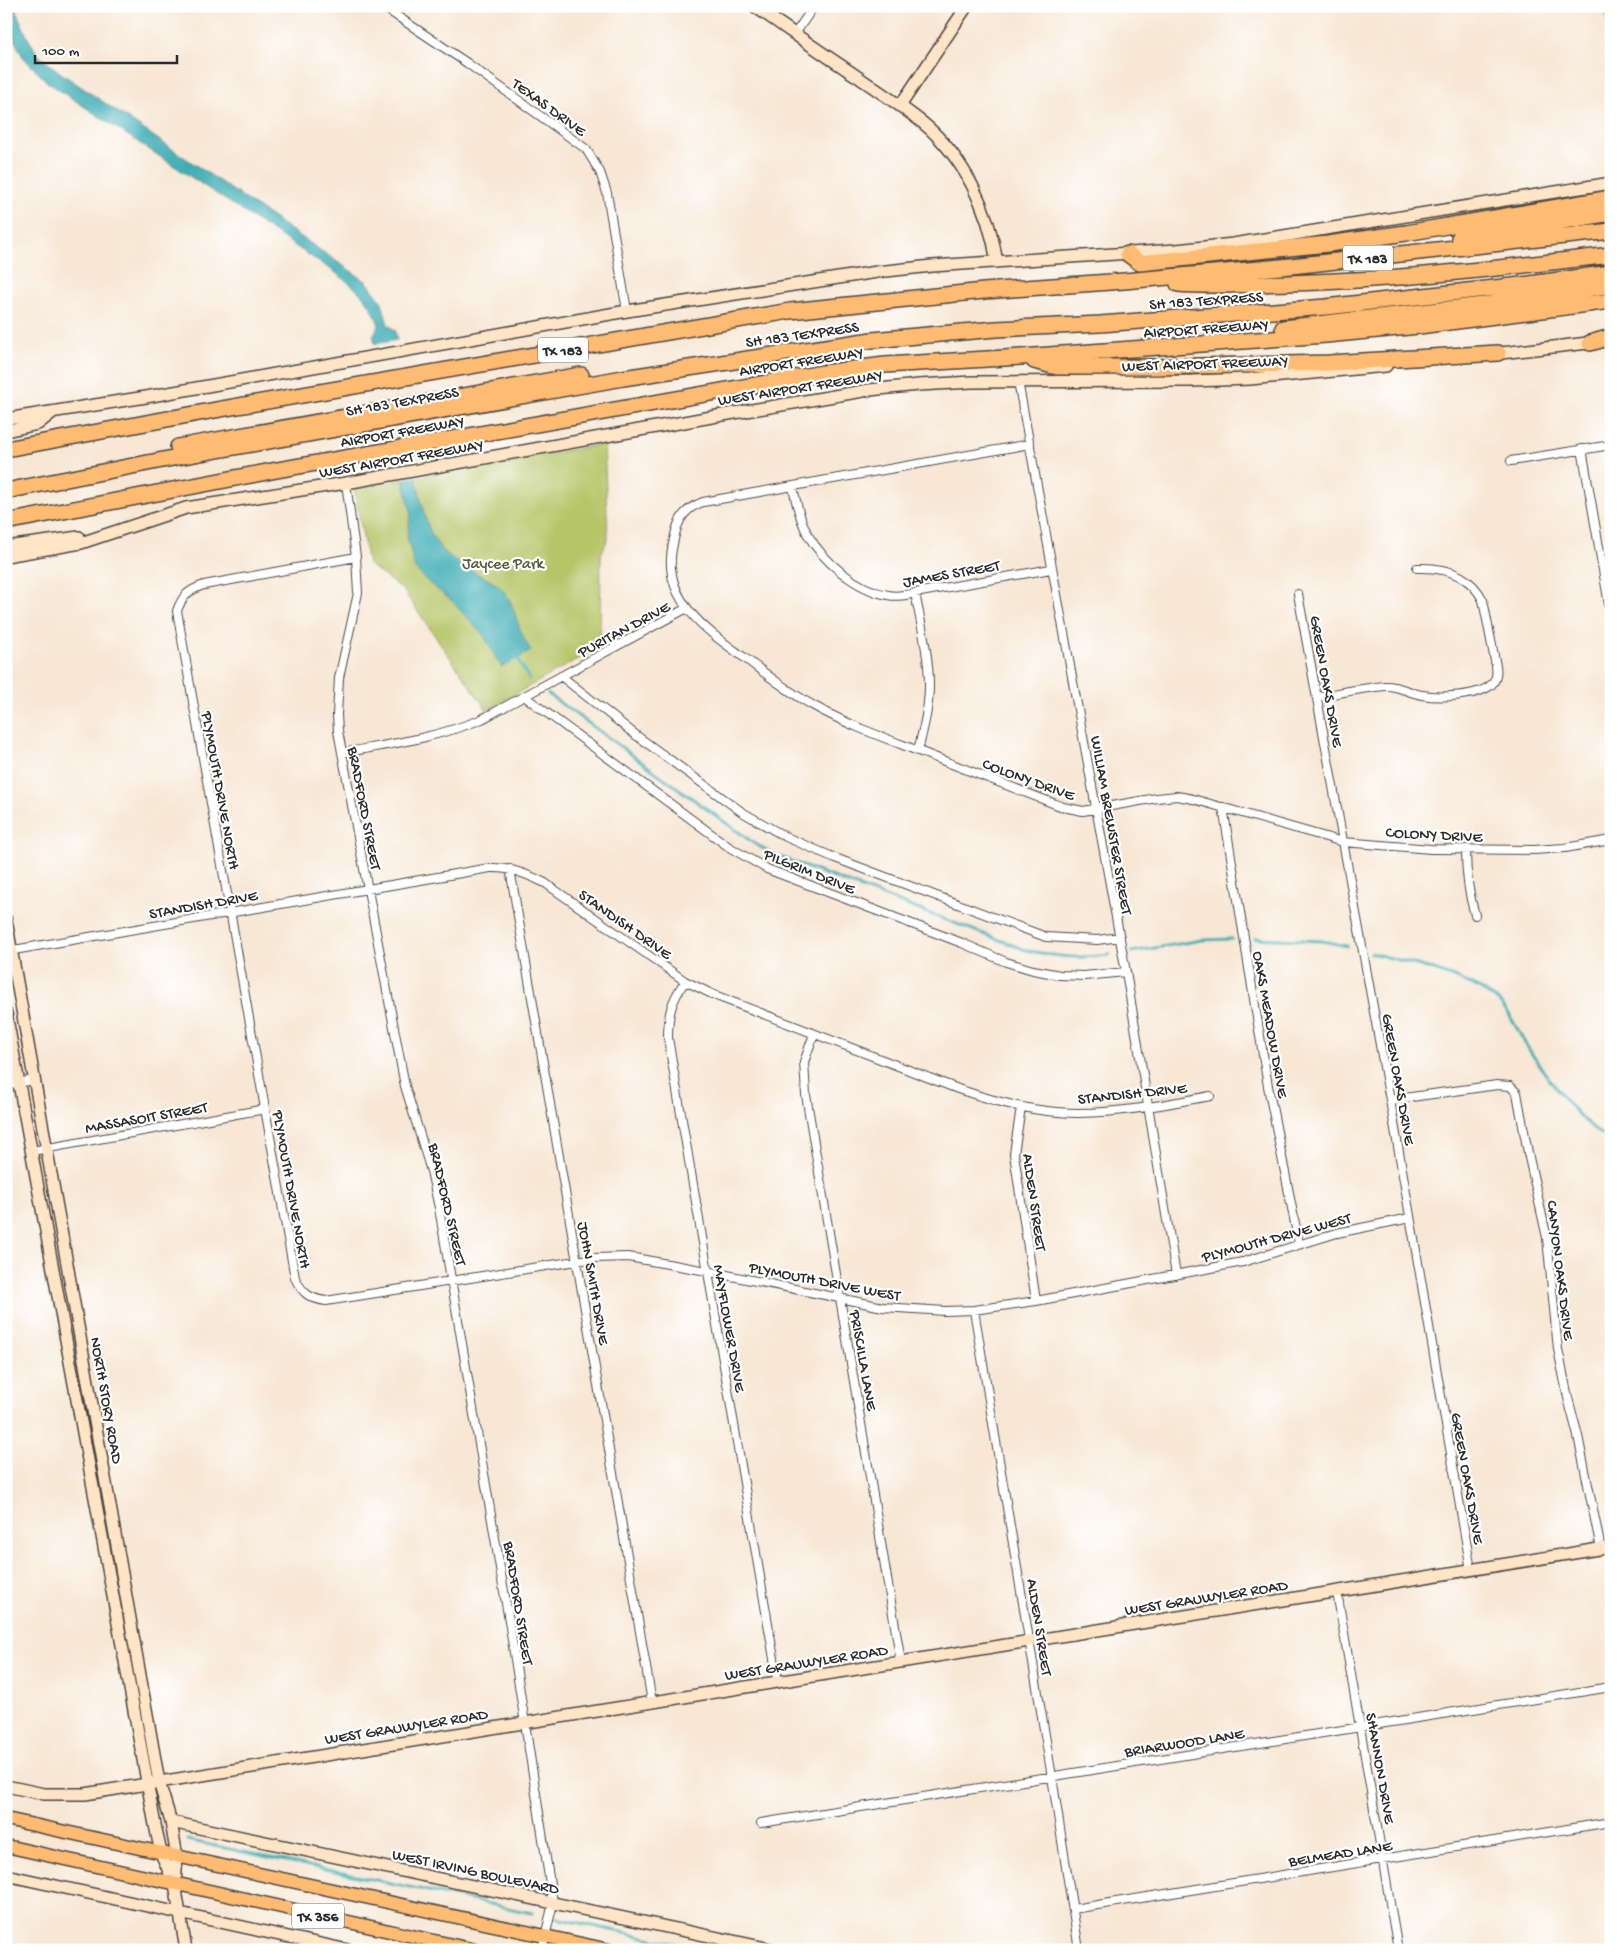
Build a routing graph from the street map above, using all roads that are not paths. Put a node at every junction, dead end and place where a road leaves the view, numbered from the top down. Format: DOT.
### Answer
graph roads {
  1 [pos="382,6"];
  2 [pos="754,6"];
  3 [pos="814,6"];
  4 [pos="967,6"];
  5 [pos="795,34"];
  6 [pos="900,106"];
  7 [pos="1611,183"];
  8 [pos="1611,198"];
  9 [pos="1611,213"];
  10 [pos="1611,231"];
  11 [pos="1128,254"];
  12 [pos="1400,254"];
  13 [pos="1611,255"];
  14 [pos="997,262"];
  15 [pos="1611,265"];
  16 [pos="1611,273"];
  17 [pos="1124,282"];
  18 [pos="1611,285"];
  19 [pos="1611,301"];
  20 [pos="627,311"];
  21 [pos="1611,338"];
  22 [pos="1590,343"];
  23 [pos="1199,345"];
  24 [pos="1498,353"];
  25 [pos="1021,357"];
  26 [pos="1018,381"];
  27 [pos="55,411"];
  28 [pos="6,419"];
  29 [pos="6,431"];
  30 [pos="1030,444"];
  31 [pos="1611,445"];
  32 [pos="6,449"];
  33 [pos="1582,450"];
  34 [pos="1511,461"];
  35 [pos="6,480"];
  36 [pos="346,483"];
  37 [pos="793,487"];
  38 [pos="6,491"];
  39 [pos="6,522"];
  40 [pos="94,538"];
  41 [pos="6,547"];
  42 [pos="6,556"];
  43 [pos="356,556"];
  44 [pos="1417,568"];
  45 [pos="1051,569"];
  46 [pos="915,594"];
  47 [pos="1298,594"];
  48 [pos="688,608"];
  49 [pos="1611,616"];
  50 [pos="561,676"];
  51 [pos="524,696"];
  52 [pos="1317,697"];
  53 [pos="918,751"];
  54 [pos="342,753"];
  55 [pos="1224,807"];
  56 [pos="1096,809"];
  57 [pos="1611,840"];
  58 [pos="1343,842"];
  59 [pos="1466,849"];
  60 [pos="510,869"];
  61 [pos="368,888"];
  62 [pos="230,912"];
  63 [pos="1475,915"];
  64 [pos="6,920"];
  65 [pos="1120,937"];
  66 [pos="9,951"];
  67 [pos="1126,972"];
  68 [pos="685,981"];
  69 [pos="6,1013"];
  70 [pos="814,1034"];
  71 [pos="34,1080"];
  72 [pos="19,1083"];
  73 [pos="6,1085"];
  74 [pos="1210,1096"];
  75 [pos="1390,1100"];
  76 [pos="1020,1107"];
  77 [pos="1149,1107"];
  78 [pos="265,1109"];
  79 [pos="46,1149"];
  80 [pos="32,1152"];
  81 [pos="1410,1218"];
  82 [pos="1299,1244"];
  83 [pos="577,1261"];
  84 [pos="707,1271"];
  85 [pos="1176,1275"];
  86 [pos="452,1282"];
  87 [pos="840,1298"];
  88 [pos="320,1300"];
  89 [pos="1036,1301"];
  90 [pos="974,1310"];
  91 [pos="100,1446"];
  92 [pos="86,1449"];
  93 [pos="1606,1548"];
  94 [pos="1471,1570"];
  95 [pos="1337,1592"];
  96 [pos="1030,1641"];
  97 [pos="902,1662"];
  98 [pos="778,1682"];
  99 [pos="1611,1687"];
  100 [pos="652,1702"];
  101 [pos="525,1723"];
  102 [pos="1360,1726"];
  103 [pos="1052,1777"];
  104 [pos="154,1783"];
  105 [pos="6,1786"];
  106 [pos="6,1819"];
  107 [pos="170,1822"];
  108 [pos="1611,1822"];
  109 [pos="761,1823"];
  110 [pos="6,1846"];
  111 [pos="161,1853"];
  112 [pos="177,1857"];
  113 [pos="1383,1858"];
  114 [pos="6,1874"];
  115 [pos="175,1884"];
  116 [pos="553,1903"];
  117 [pos="1073,1909"];
  118 [pos="180,1913"];
  119 [pos="545,1936"];
  120 [pos="186,1950"];
  121 [pos="348,1950"];
  122 [pos="475,1950"];
  123 [pos="542,1950"];
  124 [pos="609,1950"];
  125 [pos="775,1950"];
  126 [pos="1079,1950"];
  127 [pos="1398,1950"];
  1 -- 20 [label="street, TEXAS DRIVE"];
  2 -- 5 [label="main road"];
  3 -- 5 [label="street"];
  4 -- 6 [label="main road"];
  5 -- 6 [label="main road"];
  6 -- 14 [label="main road"];
  7 -- 11 [label="main road"];
  8 -- 11 [label="highway"];
  9 -- 12 [label="highway"];
  10 -- 12 [label="highway, TX 183"];
  11 -- 14 [label="main road"];
  12 -- 17 [label="highway, TX 183"];
  13 -- 17 [label="highway"];
  14 -- 20 [label="main road"];
  15 -- 35 [label="highway, SH 183 TEXPRESS"];
  16 -- 38 [label="highway, SH 183 TEXPRESS"];
  17 -- 32 [label="highway, TX 183"];
  18 -- 23 [label="highway"];
  19 -- 23 [label="highway, AIRPORT FREEWAY"];
  20 -- 27 [label="main road"];
  21 -- 22 [label="highway"];
  22 -- 24 [label="main road, WEST AIRPORT FREEWAY"];
  23 -- 25 [label="highway, AIRPORT FREEWAY"];
  24 -- 25 [label="highway"];
  24 -- 26 [label="main road, WEST AIRPORT FREEWAY"];
  25 -- 39 [label="highway, AIRPORT FREEWAY"];
  26 -- 30 [label="street, WILLIAM BREWSTER STREET"];
  26 -- 36 [label="main road, WEST AIRPORT FREEWAY"];
  27 -- 28 [label="main road"];
  27 -- 29 [label="main road"];
  30 -- 37 [label="street, PURITAN DRIVE"];
  30 -- 45 [label="street, WILLIAM BREWSTER STREET"];
  31 -- 33 [label="street"];
  33 -- 34 [label="street"];
  33 -- 49 [label="street"];
  36 -- 40 [label="main road, WEST AIRPORT FREEWAY"];
  36 -- 43 [label="street, BRADFORD STREET"];
  37 -- 46 [label="street, JAMES STREET"];
  37 -- 48 [label="street, PURITAN DRIVE"];
  40 -- 41 [label="main road"];
  40 -- 42 [label="main road, WEST AIRPORT FREEWAY"];
  43 -- 54 [label="street, BRADFORD STREET"];
  43 -- 62 [label="street, PLYMOUTH DRIVE NORTH"];
  44 -- 52 [label="street"];
  45 -- 46 [label="street, JAMES STREET"];
  45 -- 56 [label="street, WILLIAM BREWSTER STREET"];
  46 -- 53 [label="street"];
  47 -- 52 [label="street, GREEN OAKS DRIVE"];
  48 -- 50 [label="street, PURITAN DRIVE"];
  48 -- 53 [label="street, COLONY DRIVE"];
  50 -- 51 [label="street, PURITAN DRIVE"];
  50 -- 65 [label="street, PILGRIM DRIVE"];
  51 -- 54 [label="street, PURITAN DRIVE"];
  51 -- 67 [label="street, PILGRIM DRIVE"];
  52 -- 58 [label="street, GREEN OAKS DRIVE"];
  53 -- 56 [label="street, COLONY DRIVE"];
  54 -- 61 [label="street, BRADFORD STREET"];
  55 -- 56 [label="street, COLONY DRIVE"];
  55 -- 58 [label="street, COLONY DRIVE"];
  55 -- 82 [label="street, OAKS MEADOW DRIVE"];
  56 -- 65 [label="street, WILLIAM BREWSTER STREET"];
  57 -- 59 [label="street, COLONY DRIVE"];
  58 -- 59 [label="street, COLONY DRIVE"];
  58 -- 75 [label="street, GREEN OAKS DRIVE"];
  59 -- 63 [label="street"];
  60 -- 61 [label="street, STANDISH DRIVE"];
  60 -- 68 [label="street, STANDISH DRIVE"];
  60 -- 83 [label="street, JOHN SMITH DRIVE"];
  61 -- 62 [label="street, STANDISH DRIVE"];
  61 -- 86 [label="street, BRADFORD STREET"];
  62 -- 66 [label="street, STANDISH DRIVE"];
  62 -- 78 [label="street, PLYMOUTH DRIVE NORTH"];
  64 -- 66 [label="main road, NORTH STORY ROAD"];
  65 -- 67 [label="street, WILLIAM BREWSTER STREET"];
  66 -- 71 [label="main road, NORTH STORY ROAD"];
  67 -- 77 [label="street, WILLIAM BREWSTER STREET"];
  68 -- 70 [label="street, STANDISH DRIVE"];
  68 -- 84 [label="street, MAYFLOWER DRIVE"];
  69 -- 72 [label="main road, NORTH STORY ROAD"];
  70 -- 76 [label="street, STANDISH DRIVE"];
  70 -- 87 [label="street, PRISCILLA LANE"];
  71 -- 72 [label="street"];
  71 -- 79 [label="main road, NORTH STORY ROAD"];
  72 -- 73 [label="street"];
  72 -- 80 [label="main road, NORTH STORY ROAD"];
  74 -- 77 [label="street, STANDISH DRIVE"];
  75 -- 81 [label="street, GREEN OAKS DRIVE"];
  75 -- 93 [label="street, CANYON OAKS DRIVE"];
  76 -- 77 [label="street, STANDISH DRIVE"];
  76 -- 89 [label="street, ALDEN STREET"];
  77 -- 85 [label="street, WILLIAM BREWSTER STREET"];
  78 -- 79 [label="street, MASSASOIT STREET"];
  78 -- 88 [label="street, PLYMOUTH DRIVE NORTH"];
  79 -- 80 [label="street, MASSASOIT STREET"];
  79 -- 91 [label="main road, NORTH STORY ROAD"];
  80 -- 92 [label="main road, NORTH STORY ROAD"];
  81 -- 82 [label="street, PLYMOUTH DRIVE WEST"];
  81 -- 94 [label="street, GREEN OAKS DRIVE"];
  82 -- 85 [label="street, PLYMOUTH DRIVE WEST"];
  83 -- 84 [label="street, PLYMOUTH DRIVE WEST"];
  83 -- 86 [label="street, PLYMOUTH DRIVE WEST"];
  83 -- 100 [label="street, JOHN SMITH DRIVE"];
  84 -- 87 [label="street, PLYMOUTH DRIVE WEST"];
  84 -- 98 [label="street, MAYFLOWER DRIVE"];
  85 -- 89 [label="street, PLYMOUTH DRIVE WEST"];
  86 -- 88 [label="street, PLYMOUTH DRIVE WEST"];
  86 -- 101 [label="street, BRADFORD STREET"];
  87 -- 90 [label="street, PLYMOUTH DRIVE WEST"];
  87 -- 97 [label="street, PRISCILLA LANE"];
  89 -- 90 [label="street, PLYMOUTH DRIVE WEST"];
  90 -- 96 [label="street, ALDEN STREET"];
  91 -- 92 [label="main road"];
  91 -- 104 [label="main road, NORTH STORY ROAD"];
  92 -- 104 [label="main road, NORTH STORY ROAD"];
  93 -- 94 [label="main road, WEST GRAUWYLER ROAD"];
  94 -- 95 [label="main road, WEST GRAUWYLER ROAD"];
  95 -- 96 [label="main road, WEST GRAUWYLER ROAD"];
  95 -- 102 [label="street, SHANNON DRIVE"];
  96 -- 97 [label="main road, WEST GRAUWYLER ROAD"];
  96 -- 103 [label="street, ALDEN STREET"];
  97 -- 98 [label="main road, WEST GRAUWYLER ROAD"];
  98 -- 100 [label="main road, WEST GRAUWYLER ROAD"];
  99 -- 102 [label="street, BRIARWOOD LANE"];
  100 -- 101 [label="main road, WEST GRAUWYLER ROAD"];
  101 -- 104 [label="main road, WEST GRAUWYLER ROAD"];
  101 -- 116 [label="street, BRADFORD STREET"];
  102 -- 103 [label="street, BRIARWOOD LANE"];
  102 -- 113 [label="street, SHANNON DRIVE"];
  103 -- 109 [label="street, BRIARWOOD LANE"];
  103 -- 117 [label="street, ALDEN STREET"];
  104 -- 105 [label="main road, WEST GRAUWYLER ROAD"];
  104 -- 107 [label="main road, NORTH STORY ROAD"];
  104 -- 111 [label="main road, NORTH STORY ROAD"];
  106 -- 111 [label="main road, TX 356"];
  107 -- 112 [label="main road, NORTH STORY ROAD"];
  107 -- 116 [label="main road, WEST IRVING BOULEVARD"];
  108 -- 113 [label="street, BELMEAD LANE"];
  110 -- 115 [label="main road, TX 356"];
  111 -- 112 [label="main road, TX 356"];
  111 -- 115 [label="main road, NORTH STORY ROAD"];
  112 -- 115 [label="main road, NORTH STORY ROAD"];
  112 -- 119 [label="main road, TX 356"];
  113 -- 117 [label="street, BELMEAD LANE"];
  113 -- 127 [label="street, SHANNON DRIVE"];
  114 -- 118 [label="main road"];
  115 -- 118 [label="main road, NORTH STORY ROAD"];
  115 -- 122 [label="main road, TX 356"];
  116 -- 119 [label="street"];
  116 -- 125 [label="main road, WEST IRVING BOULEVARD"];
  117 -- 126 [label="street, ALDEN STREET"];
  118 -- 120 [label="main road, NORTH STORY ROAD"];
  118 -- 121 [label="main road"];
  119 -- 123 [label="street"];
  119 -- 124 [label="main road, TX 356"];
}
